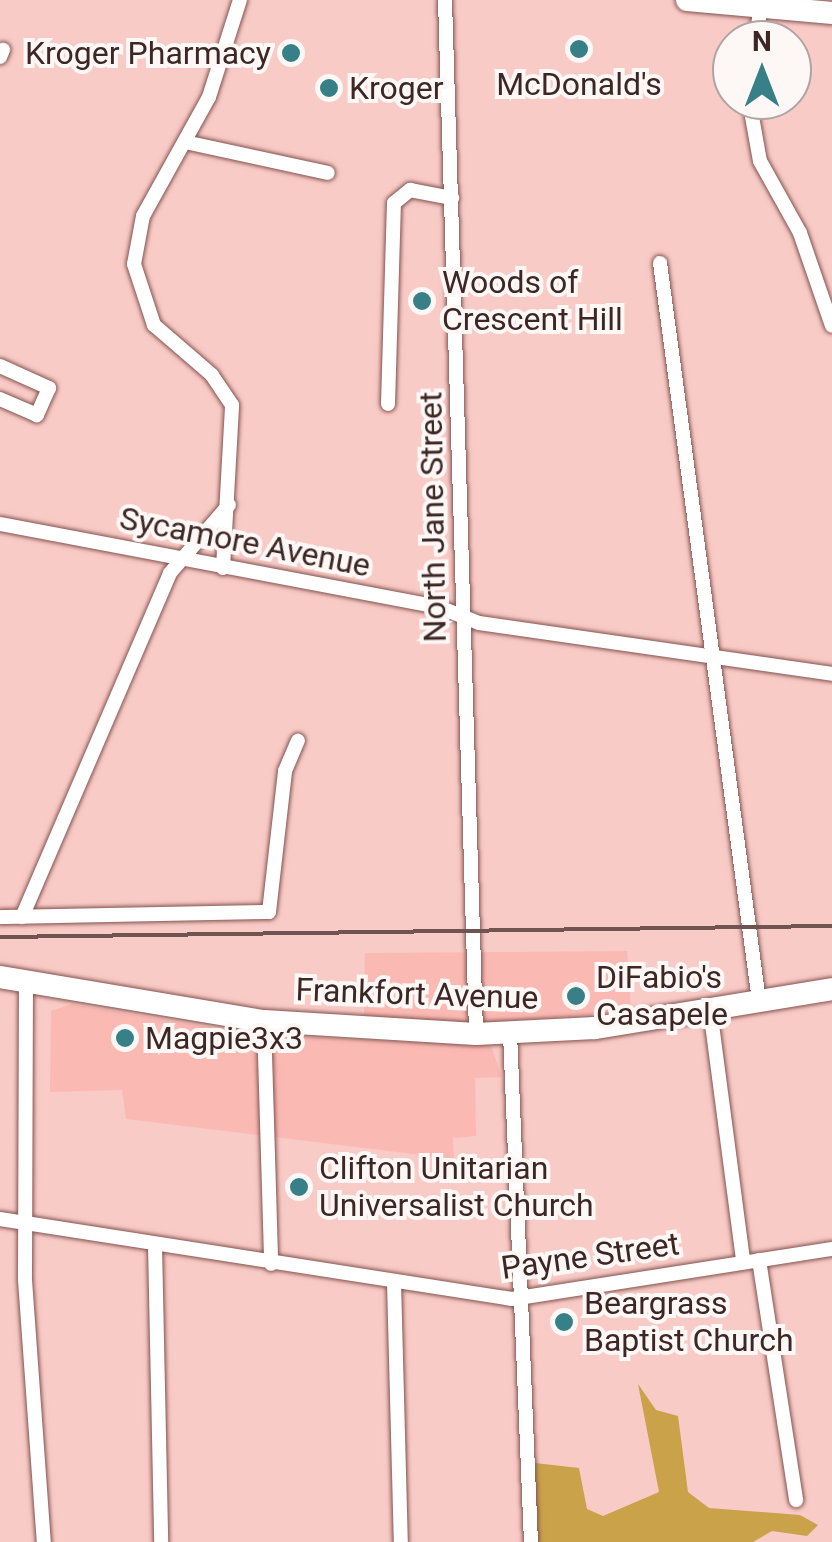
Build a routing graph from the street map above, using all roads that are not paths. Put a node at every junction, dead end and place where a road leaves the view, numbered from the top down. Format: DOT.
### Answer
graph roads {
  1 [pos="240,0"];
  2 [pos="444,0"];
  3 [pos="687,0"];
  4 [pos="760,10"];
  5 [pos="832,12"];
  6 [pos="759,20"];
  7 [pos="752,120"];
  8 [pos="185,142"];
  9 [pos="328,173"];
  10 [pos="452,198"];
  11 [pos="660,263"];
  12 [pos="832,326"];
  13 [pos="0,366"];
  14 [pos="0,399"];
  15 [pos="388,404"];
  16 [pos="229,504"];
  17 [pos="0,524"];
  18 [pos="181,558"];
  19 [pos="223,568"];
  20 [pos="464,616"];
  21 [pos="712,656"];
  22 [pos="832,674"];
  23 [pos="298,741"];
  24 [pos="22,917"];
  25 [pos="0,918"];
  26 [pos="0,977"];
  27 [pos="26,982"];
  28 [pos="832,989"];
  29 [pos="760,1001"];
  30 [pos="710,1009"];
  31 [pos="264,1021"];
  32 [pos="510,1033"];
  33 [pos="476,1034"];
  34 [pos="0,1219"];
  35 [pos="27,1224"];
  36 [pos="155,1245"];
  37 [pos="832,1248"];
  38 [pos="751,1260"];
  39 [pos="271,1264"];
  40 [pos="394,1282"];
  41 [pos="520,1298"];
  42 [pos="796,1500"];
  43 [pos="44,1542"];
  44 [pos="162,1542"];
  45 [pos="400,1542"];
  46 [pos="530,1542"];
  1 -- 8 [label="street"];
  2 -- 10 [label="street, North Jane Street"];
  3 -- 4 [label="main road"];
  4 -- 5 [label="main road"];
  4 -- 6 [label="street"];
  7 -- 12 [label="street"];
  8 -- 9 [label="street"];
  8 -- 16 [label="street"];
  10 -- 15 [label="street"];
  10 -- 20 [label="street, North Jane Street"];
  11 -- 21 [label="street"];
  13 -- 14 [label="street"];
  16 -- 18 [label="street"];
  16 -- 19 [label="street"];
  17 -- 18 [label="street, Sycamore Avenue"];
  18 -- 19 [label="street, Sycamore Avenue"];
  18 -- 24 [label="street"];
  19 -- 20 [label="street, Sycamore Avenue"];
  20 -- 21 [label="street, Sycamore Avenue"];
  20 -- 33 [label="street, North Jane Street"];
  21 -- 22 [label="street, Sycamore Avenue"];
  21 -- 29 [label="street"];
  23 -- 24 [label="street"];
  24 -- 25 [label="street"];
  26 -- 27 [label="main road, Frankfort Avenue"];
  27 -- 31 [label="main road, Frankfort Avenue"];
  27 -- 35 [label="street"];
  28 -- 29 [label="main road, Frankfort Avenue"];
  29 -- 30 [label="main road, Frankfort Avenue"];
  30 -- 32 [label="main road, Frankfort Avenue"];
  30 -- 38 [label="street"];
  31 -- 33 [label="main road, Frankfort Avenue"];
  31 -- 39 [label="street"];
  32 -- 33 [label="main road, Frankfort Avenue"];
  32 -- 41 [label="street"];
  34 -- 35 [label="street, Payne Street"];
  35 -- 36 [label="street, Payne Street"];
  35 -- 43 [label="street"];
  36 -- 39 [label="street, Payne Street"];
  36 -- 44 [label="street"];
  37 -- 38 [label="street, Payne Street"];
  38 -- 41 [label="street, Payne Street"];
  38 -- 42 [label="street"];
  39 -- 40 [label="street, Payne Street"];
  40 -- 41 [label="street, Payne Street"];
  40 -- 45 [label="street"];
  41 -- 46 [label="street"];
}
